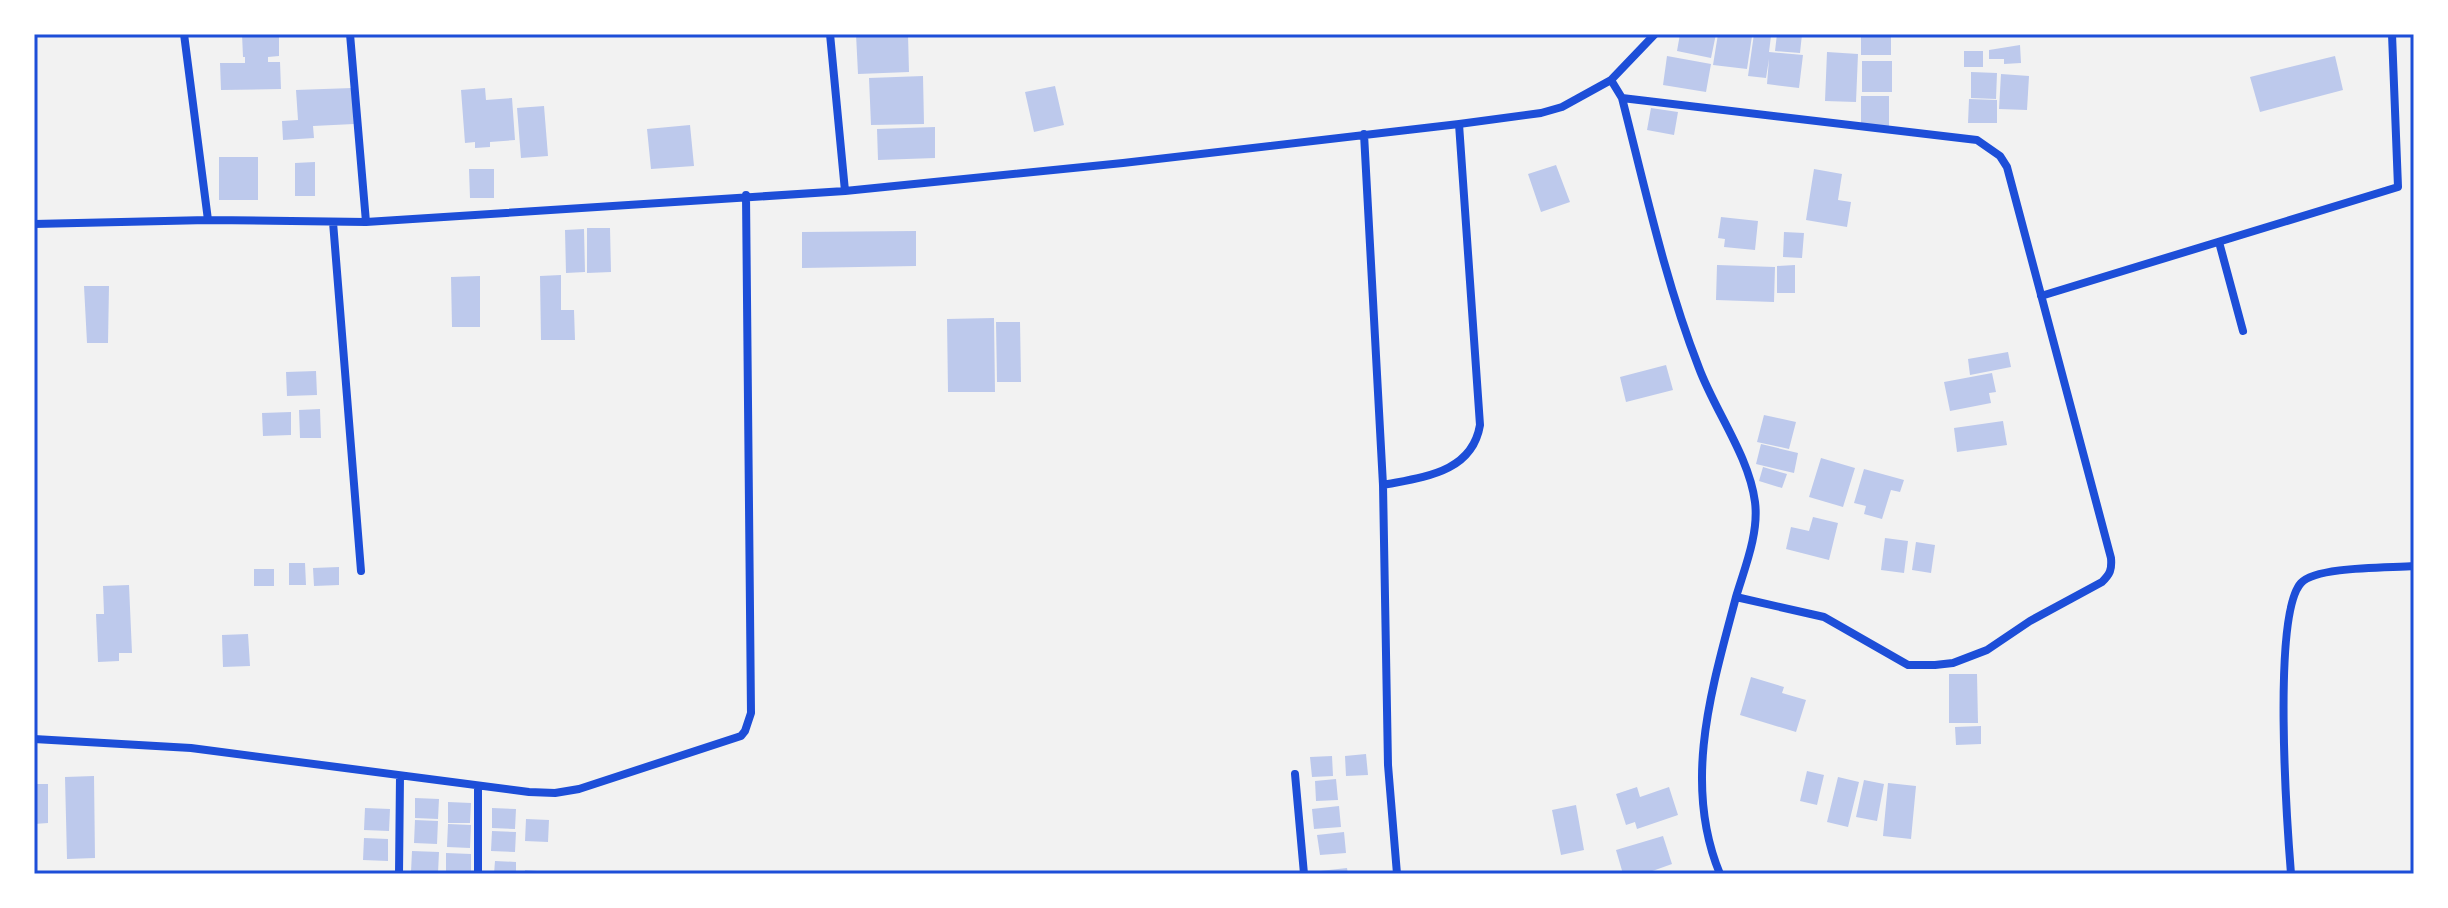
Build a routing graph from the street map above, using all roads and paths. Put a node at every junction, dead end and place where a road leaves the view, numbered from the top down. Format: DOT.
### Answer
graph roads {
  1 [pos="184,34"];
  2 [pos="350,34"];
  3 [pos="830,34"];
  4 [pos="1655,34"];
  5 [pos="2392,34"];
  6 [pos="1611,80"];
  7 [pos="1622,98"];
  8 [pos="1459,124"];
  9 [pos="1364,134"];
  10 [pos="845,191"];
  11 [pos="746,195"];
  12 [pos="208,220"];
  13 [pos="333,222"];
  14 [pos="366,222"];
  15 [pos="34,224"];
  16 [pos="2219,242"];
  17 [pos="2041,296"];
  18 [pos="2243,331"];
  19 [pos="1383,485"];
  20 [pos="2414,566"];
  21 [pos="361,571"];
  22 [pos="1736,597"];
  23 [pos="34,739"];
  24 [pos="1295,774"];
  25 [pos="400,776"];
  26 [pos="478,786"];
  27 [pos="399,874"];
  28 [pos="478,874"];
  29 [pos="1304,874"];
  30 [pos="1397,874"];
  31 [pos="1720,874"];
  32 [pos="2291,874"];
  1 -- 12 [label="street"];
  2 -- 14 [label="street"];
  3 -- 10 [label="street"];
  4 -- 6 [label="street"];
  5 -- 16 [label="street"];
  6 -- 7 [label="street"];
  6 -- 8 [label="street"];
  7 -- 17 [label="street"];
  7 -- 22 [label="street"];
  8 -- 9 [label="street"];
  8 -- 19 [label="street"];
  9 -- 10 [label="street"];
  9 -- 19 [label="street"];
  10 -- 11 [label="street"];
  11 -- 14 [label="street"];
  11 -- 26 [label="street"];
  12 -- 13 [label="street"];
  12 -- 15 [label="street"];
  13 -- 14 [label="street"];
  13 -- 21 [label="street"];
  16 -- 17 [label="street"];
  16 -- 18 [label="street"];
  17 -- 22 [label="street"];
  19 -- 30 [label="street"];
  20 -- 32 [label="street"];
  22 -- 31 [label="street"];
  23 -- 25 [label="street"];
  24 -- 29 [label="street"];
  25 -- 26 [label="street"];
  25 -- 27 [label="street"];
  26 -- 28 [label="street"];
}
